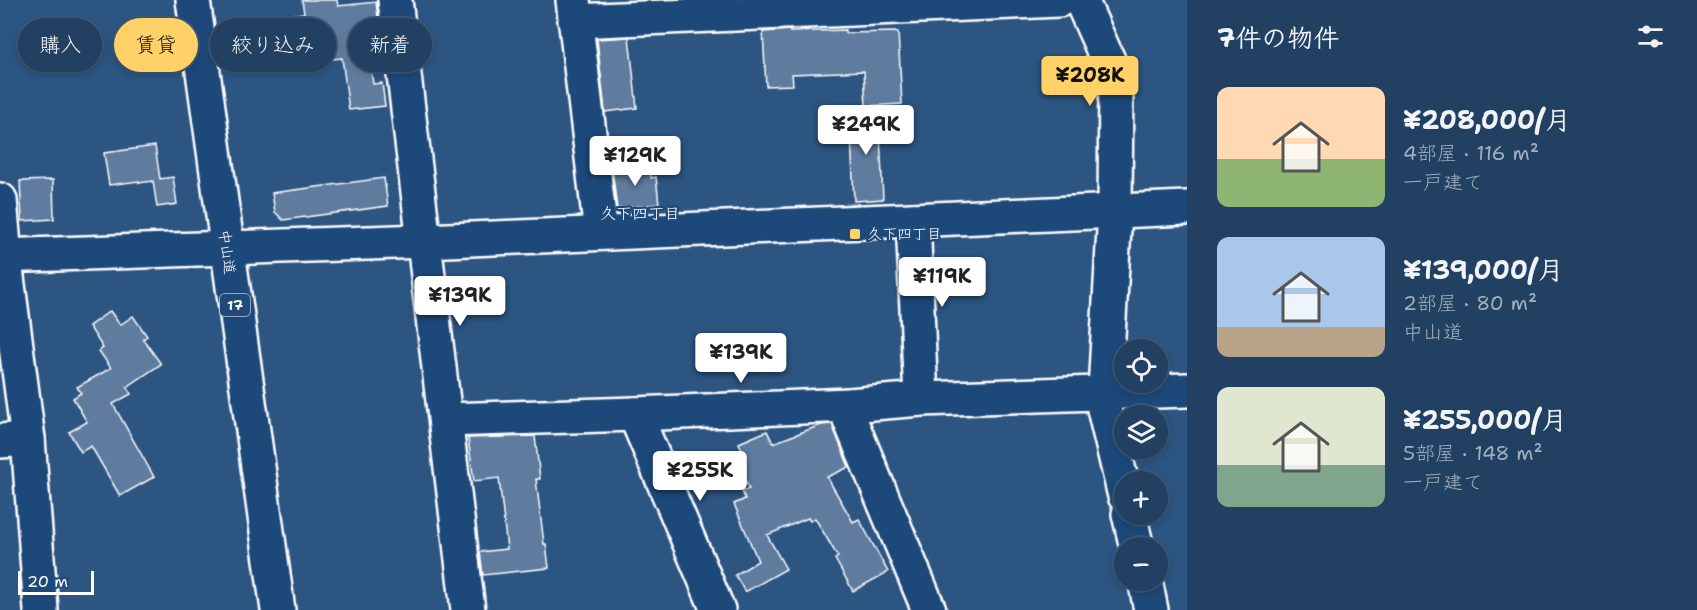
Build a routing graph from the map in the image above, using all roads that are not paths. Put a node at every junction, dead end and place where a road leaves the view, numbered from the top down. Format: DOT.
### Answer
graph roads {
  1 [pos="193,0"];
  2 [pos="395,0"];
  3 [pos="1059,0"];
  4 [pos="1081,0"];
  5 [pos="574,10"];
  6 [pos="0,200"];
  7 [pos="1187,208"];
  8 [pos="1115,211"];
  9 [pos="913,220"];
  10 [pos="601,233"];
  11 [pos="424,240"];
  12 [pos="227,247"];
  13 [pos="2,256"];
  14 [pos="1187,390"];
  15 [pos="1105,394"];
  16 [pos="921,399"];
  17 [pos="849,405"];
  18 [pos="635,414"];
  19 [pos="446,420"];
  20 [pos="14,440"];
  21 [pos="1119,471"];
  22 [pos="1147,591"];
  23 [pos="41,610"];
  24 [pos="278,610"];
  25 [pos="468,610"];
  26 [pos="718,610"];
  27 [pos="929,610"];
  28 [pos="1151,610"];
  1 -- 12 [label="main road, 中山道 / 17"];
  2 -- 11 [label="main road"];
  3 -- 5 [label="main road"];
  4 -- 8 [label="main road"];
  5 -- 10 [label="main road"];
  6 -- 13 [label="main road"];
  7 -- 8 [label="main road"];
  8 -- 9 [label="main road"];
  8 -- 15 [label="main road"];
  9 -- 10 [label="main road"];
  9 -- 16 [label="main road"];
  10 -- 11 [label="main road"];
  11 -- 12 [label="main road"];
  11 -- 19 [label="main road"];
  12 -- 13 [label="main road"];
  12 -- 24 [label="main road, 中山道 / 17"];
  13 -- 20 [label="main road"];
  14 -- 15 [label="main road"];
  15 -- 16 [label="main road"];
  15 -- 21 [label="main road"];
  16 -- 17 [label="main road"];
  17 -- 18 [label="main road"];
  17 -- 27 [label="main road"];
  18 -- 19 [label="main road"];
  18 -- 26 [label="main road"];
  19 -- 25 [label="main road"];
  20 -- 23 [label="main road"];
  22 -- 28 [label="main road"];
}
